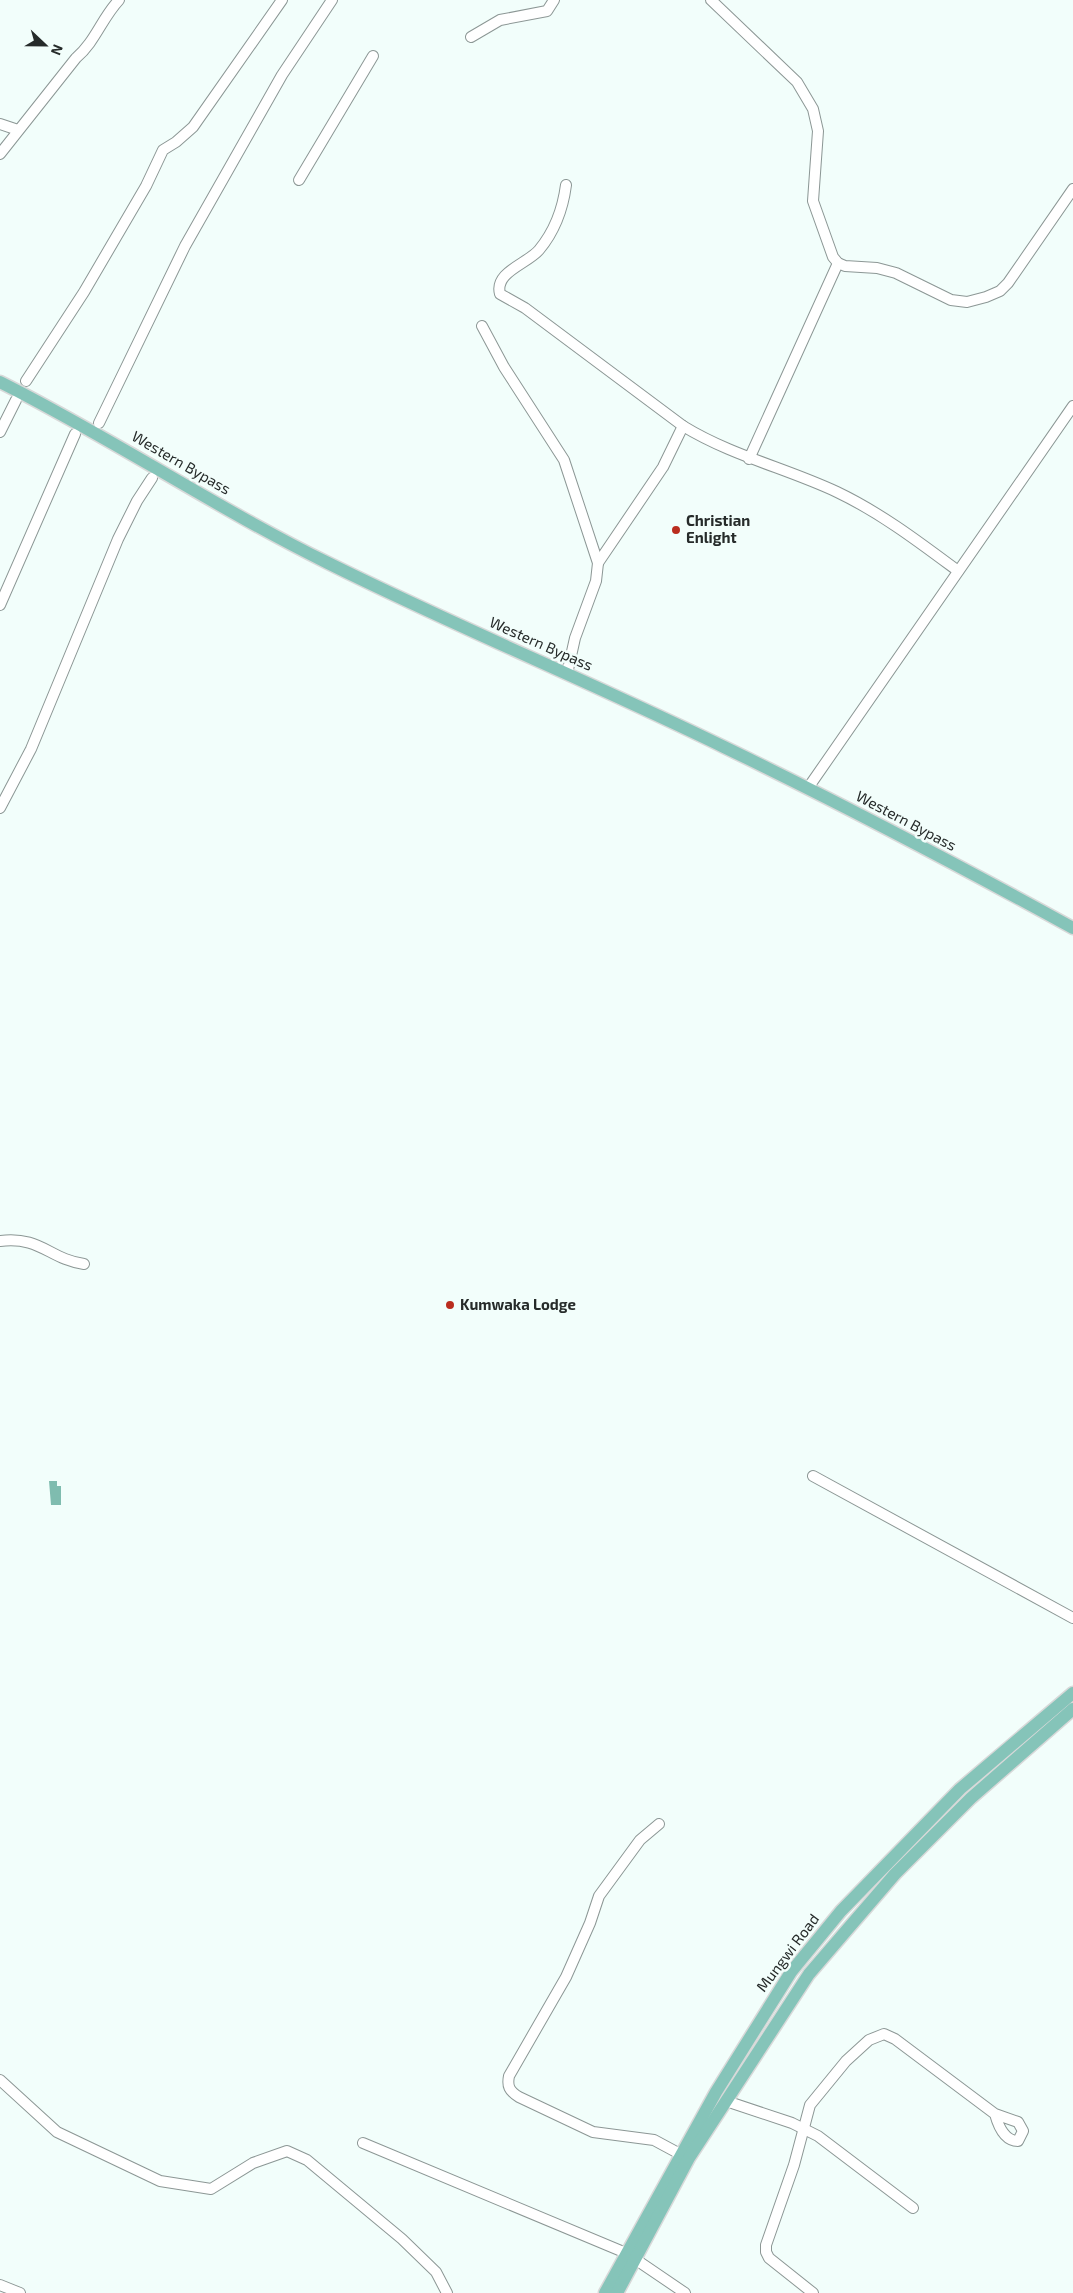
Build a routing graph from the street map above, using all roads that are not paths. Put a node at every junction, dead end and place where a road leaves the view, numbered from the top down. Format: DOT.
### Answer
graph roads {
  1 [pos="119,0"];
  2 [pos="282,0"];
  3 [pos="332,0"];
  4 [pos="554,0"];
  5 [pos="711,0"];
  6 [pos="471,37"];
  7 [pos="373,56"];
  8 [pos="0,124"];
  9 [pos="18,130"];
  10 [pos="0,154"];
  11 [pos="299,180"];
  12 [pos="566,185"];
  13 [pos="1073,189"];
  14 [pos="838,262"];
  15 [pos="482,326"];
  16 [pos="26,381"];
  17 [pos="0,382"];
  18 [pos="16,400"];
  19 [pos="1073,406"];
  20 [pos="99,423"];
  21 [pos="683,426"];
  22 [pos="0,432"];
  23 [pos="76,434"];
  24 [pos="749,459"];
  25 [pos="152,478"];
  26 [pos="598,563"];
  27 [pos="958,571"];
  28 [pos="0,605"];
  29 [pos="567,674"];
  30 [pos="808,788"];
  31 [pos="0,808"];
  32 [pos="1073,928"];
  33 [pos="0,1241"];
  34 [pos="84,1264"];
  35 [pos="813,1476"];
  36 [pos="1073,1618"];
  37 [pos="1073,1693"];
  38 [pos="1073,1709"];
  39 [pos="659,1824"];
  40 [pos="0,2080"];
  41 [pos="726,2101"];
  42 [pos="995,2114"];
  43 [pos="803,2128"];
  44 [pos="363,2143"];
  45 [pos="680,2154"];
  46 [pos="913,2208"];
  47 [pos="631,2256"];
  48 [pos="0,2284"];
  49 [pos="20,2293"];
  50 [pos="447,2293"];
  51 [pos="605,2293"];
  52 [pos="617,2293"];
  53 [pos="685,2293"];
  54 [pos="813,2293"];
  1 -- 9 [label="street"];
  2 -- 16 [label="street"];
  3 -- 20 [label="street"];
  4 -- 6 [label="street"];
  5 -- 14 [label="street"];
  7 -- 11 [label="street"];
  8 -- 9 [label="street"];
  9 -- 10 [label="street"];
  12 -- 21 [label="street"];
  13 -- 14 [label="street"];
  14 -- 24 [label="street"];
  15 -- 26 [label="street"];
  17 -- 29 [label="main road, Western Bypass"];
  18 -- 22 [label="street"];
  19 -- 27 [label="street"];
  21 -- 24 [label="street"];
  21 -- 26 [label="street"];
  23 -- 28 [label="street"];
  24 -- 27 [label="street"];
  25 -- 31 [label="street"];
  26 -- 29 [label="street"];
  27 -- 30 [label="street"];
  29 -- 30 [label="main road, Western Bypass"];
  30 -- 32 [label="main road, Western Bypass"];
  33 -- 34 [label="street"];
  35 -- 36 [label="street"];
  37 -- 45 [label="main road, Mungwi Road"];
  38 -- 41 [label="main road, Mungwi Road"];
  39 -- 45 [label="street"];
  40 -- 50 [label="street"];
  41 -- 43 [label="street"];
  41 -- 47 [label="main road, Mungwi Road"];
  42 -- 43 [label="street"];
  43 -- 46 [label="street"];
  43 -- 54 [label="street"];
  44 -- 47 [label="street"];
  45 -- 47 [label="main road, Mungwi Road"];
  47 -- 51 [label="main road, Mungwi Road"];
  47 -- 52 [label="main road, Mungwi Road"];
  47 -- 53 [label="street"];
  48 -- 49 [label="street"];
}
